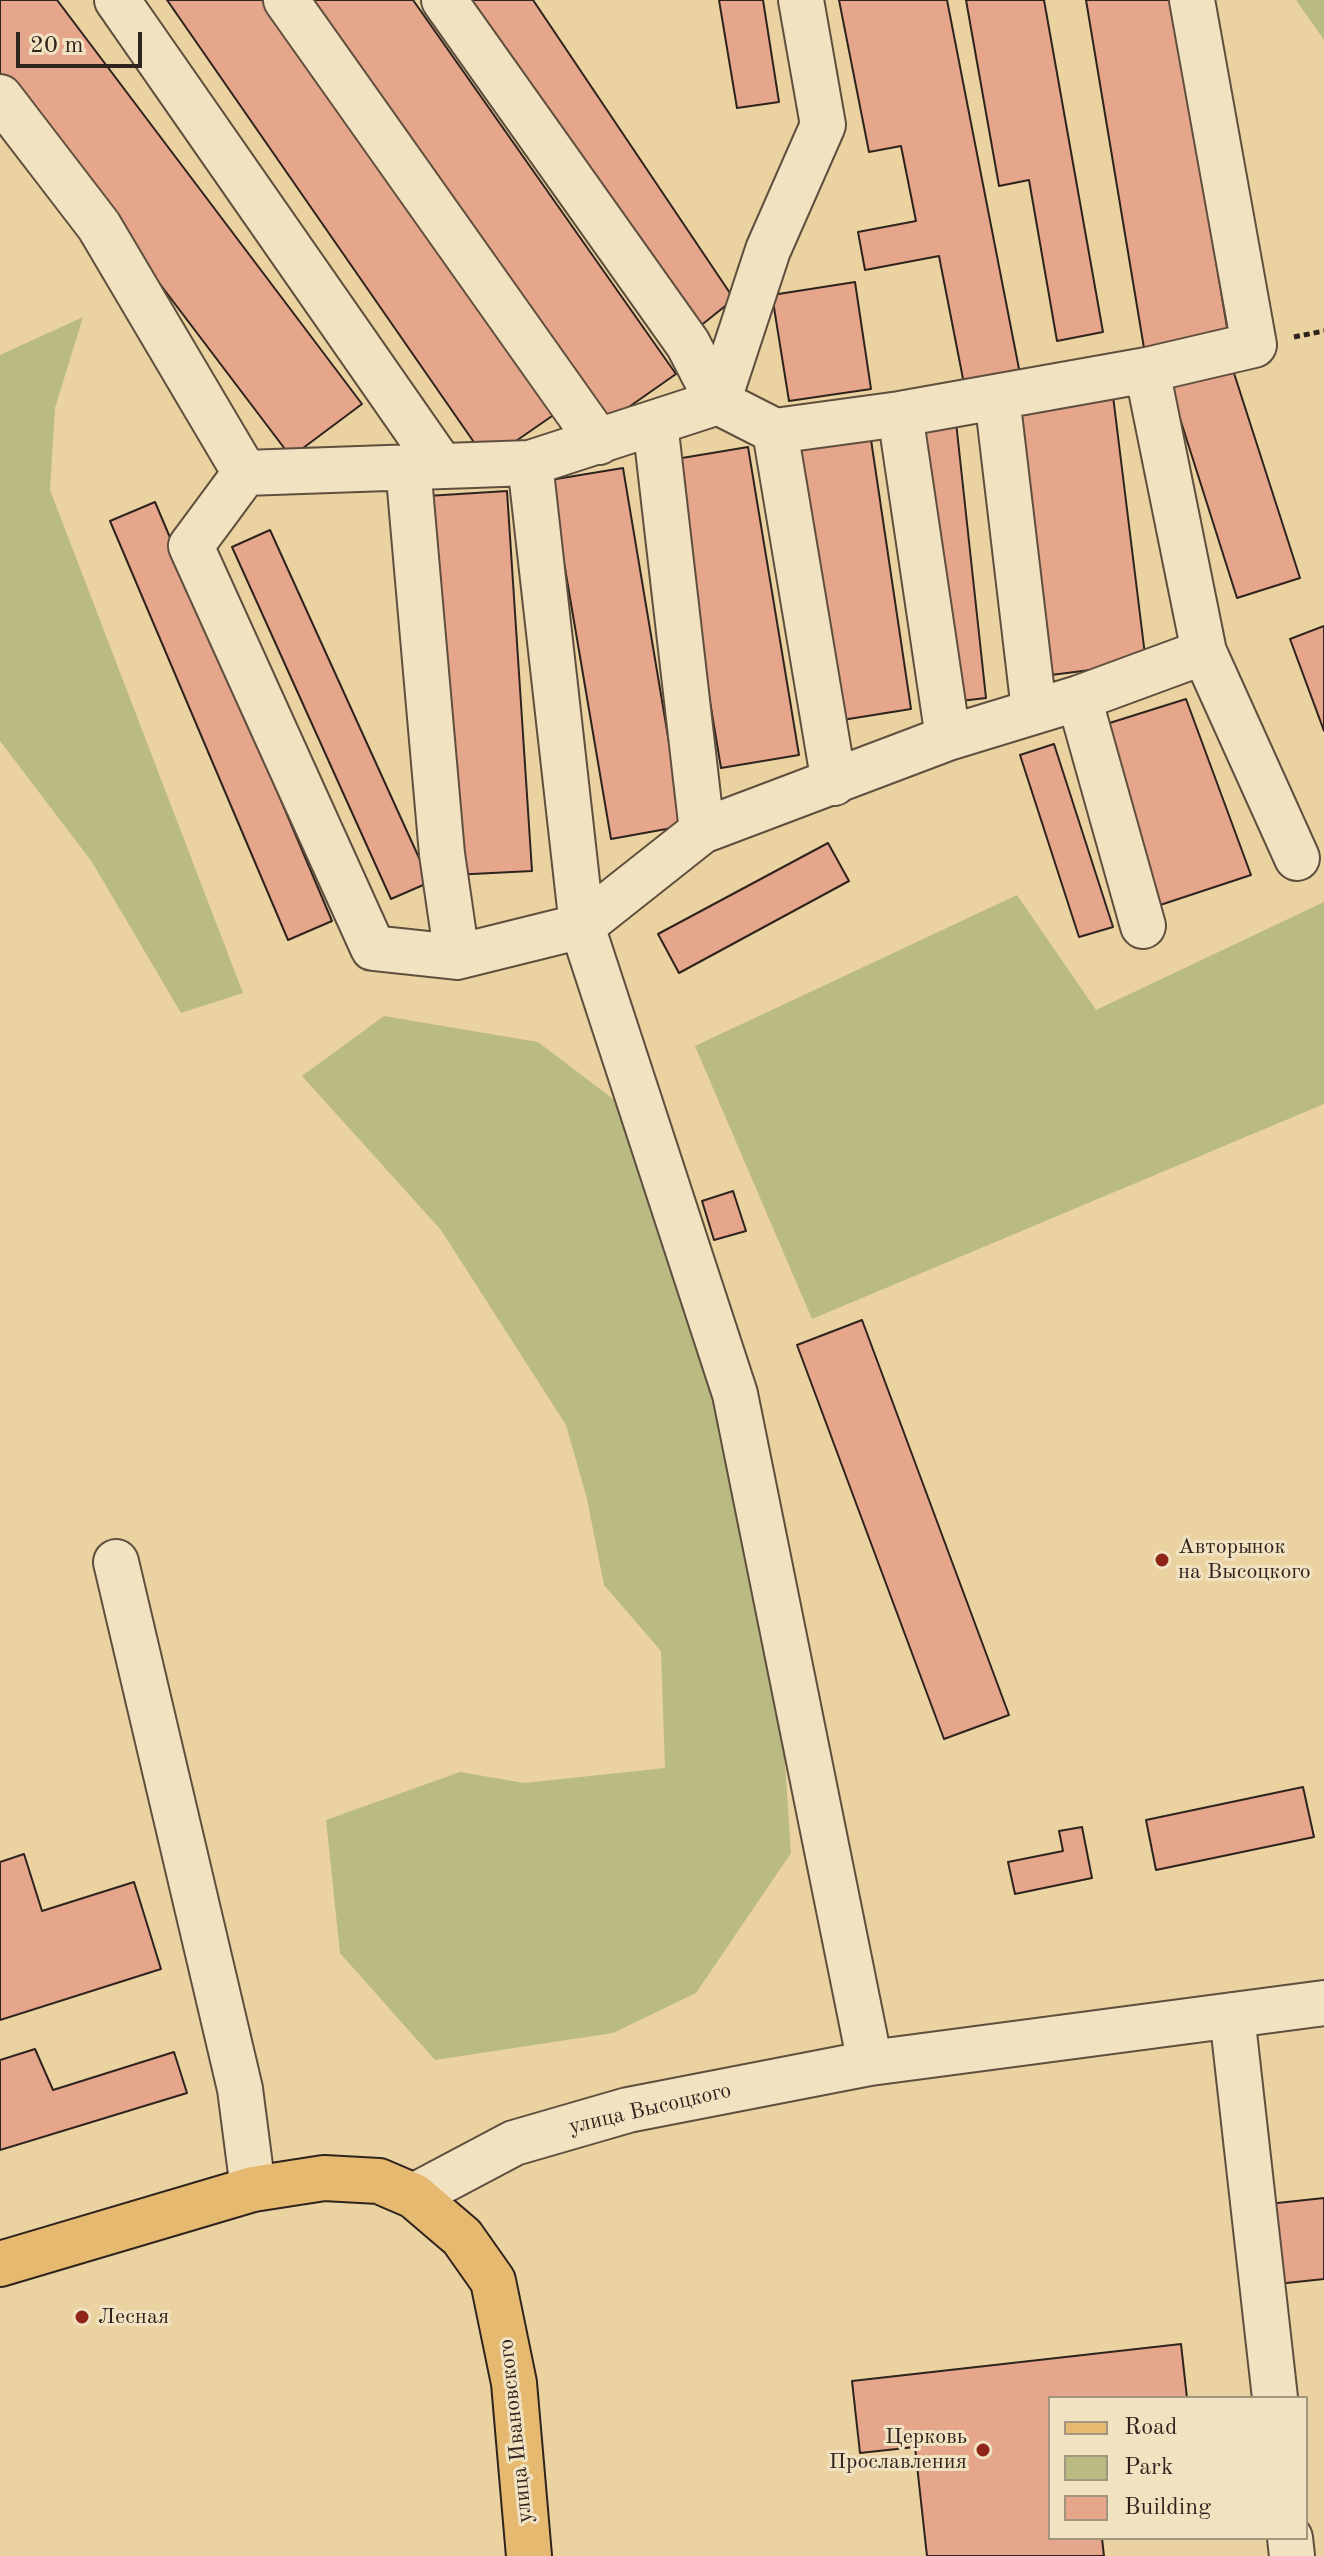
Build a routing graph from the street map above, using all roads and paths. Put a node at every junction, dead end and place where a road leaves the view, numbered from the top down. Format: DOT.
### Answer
graph roads {
  1 [pos="117,0"];
  2 [pos="286,0"];
  3 [pos="444,0"];
  4 [pos="801,0"];
  5 [pos="1192,0"];
  6 [pos="0,97"];
  7 [pos="1147,370"];
  8 [pos="997,397"];
  9 [pos="718,402"];
  10 [pos="900,414"];
  11 [pos="655,423"];
  12 [pos="775,431"];
  13 [pos="599,442"];
  14 [pos="530,463"];
  15 [pos="424,465"];
  16 [pos="245,473"];
  17 [pos="1204,652"];
  18 [pos="1079,698"];
  19 [pos="1034,710"];
  20 [pos="948,738"];
  21 [pos="834,783"];
  22 [pos="702,831"];
  23 [pos="1297,858"];
  24 [pos="582,926"];
  25 [pos="1143,926"];
  26 [pos="457,957"];
  27 [pos="116,1562"];
  28 [pos="1324,2003"];
  29 [pos="1232,2015"];
  30 [pos="870,2063"];
  31 [pos="253,2189"];
  32 [pos="414,2196"];
  33 [pos="0,2264"];
  34 [pos="1275,2396"];
  35 [pos="529,2556"];
  1 -- 15 [label="street"];
  2 -- 13 [label="street"];
  3 -- 9 [label="street"];
  4 -- 9 [label="street"];
  5 -- 7 [label="street"];
  6 -- 16 [label="street"];
  7 -- 8 [label="street"];
  7 -- 17 [label="street"];
  8 -- 10 [label="street"];
  8 -- 19 [label="street"];
  9 -- 11 [label="street"];
  9 -- 12 [label="street"];
  10 -- 12 [label="street"];
  10 -- 20 [label="street"];
  11 -- 13 [label="street"];
  11 -- 22 [label="street"];
  12 -- 21 [label="street"];
  13 -- 14 [label="street"];
  14 -- 15 [label="street"];
  14 -- 24 [label="street"];
  15 -- 16 [label="street"];
  15 -- 26 [label="street"];
  16 -- 26 [label="street"];
  17 -- 18 [label="street"];
  17 -- 23 [label="street"];
  18 -- 19 [label="street"];
  18 -- 25 [label="street"];
  19 -- 20 [label="street"];
  20 -- 21 [label="street"];
  21 -- 22 [label="street"];
  22 -- 24 [label="street"];
  24 -- 26 [label="street"];
  24 -- 30 [label="street"];
  27 -- 31 [label="street"];
  28 -- 29 [label="street, улица Высоцкого"];
  29 -- 30 [label="street, улица Высоцкого"];
  29 -- 34 [label="street"];
  30 -- 32 [label="street, улица Высоцкого"];
  31 -- 32 [label="main road"];
  31 -- 33 [label="main road"];
  32 -- 35 [label="main road, улица Ивановского"];
}
